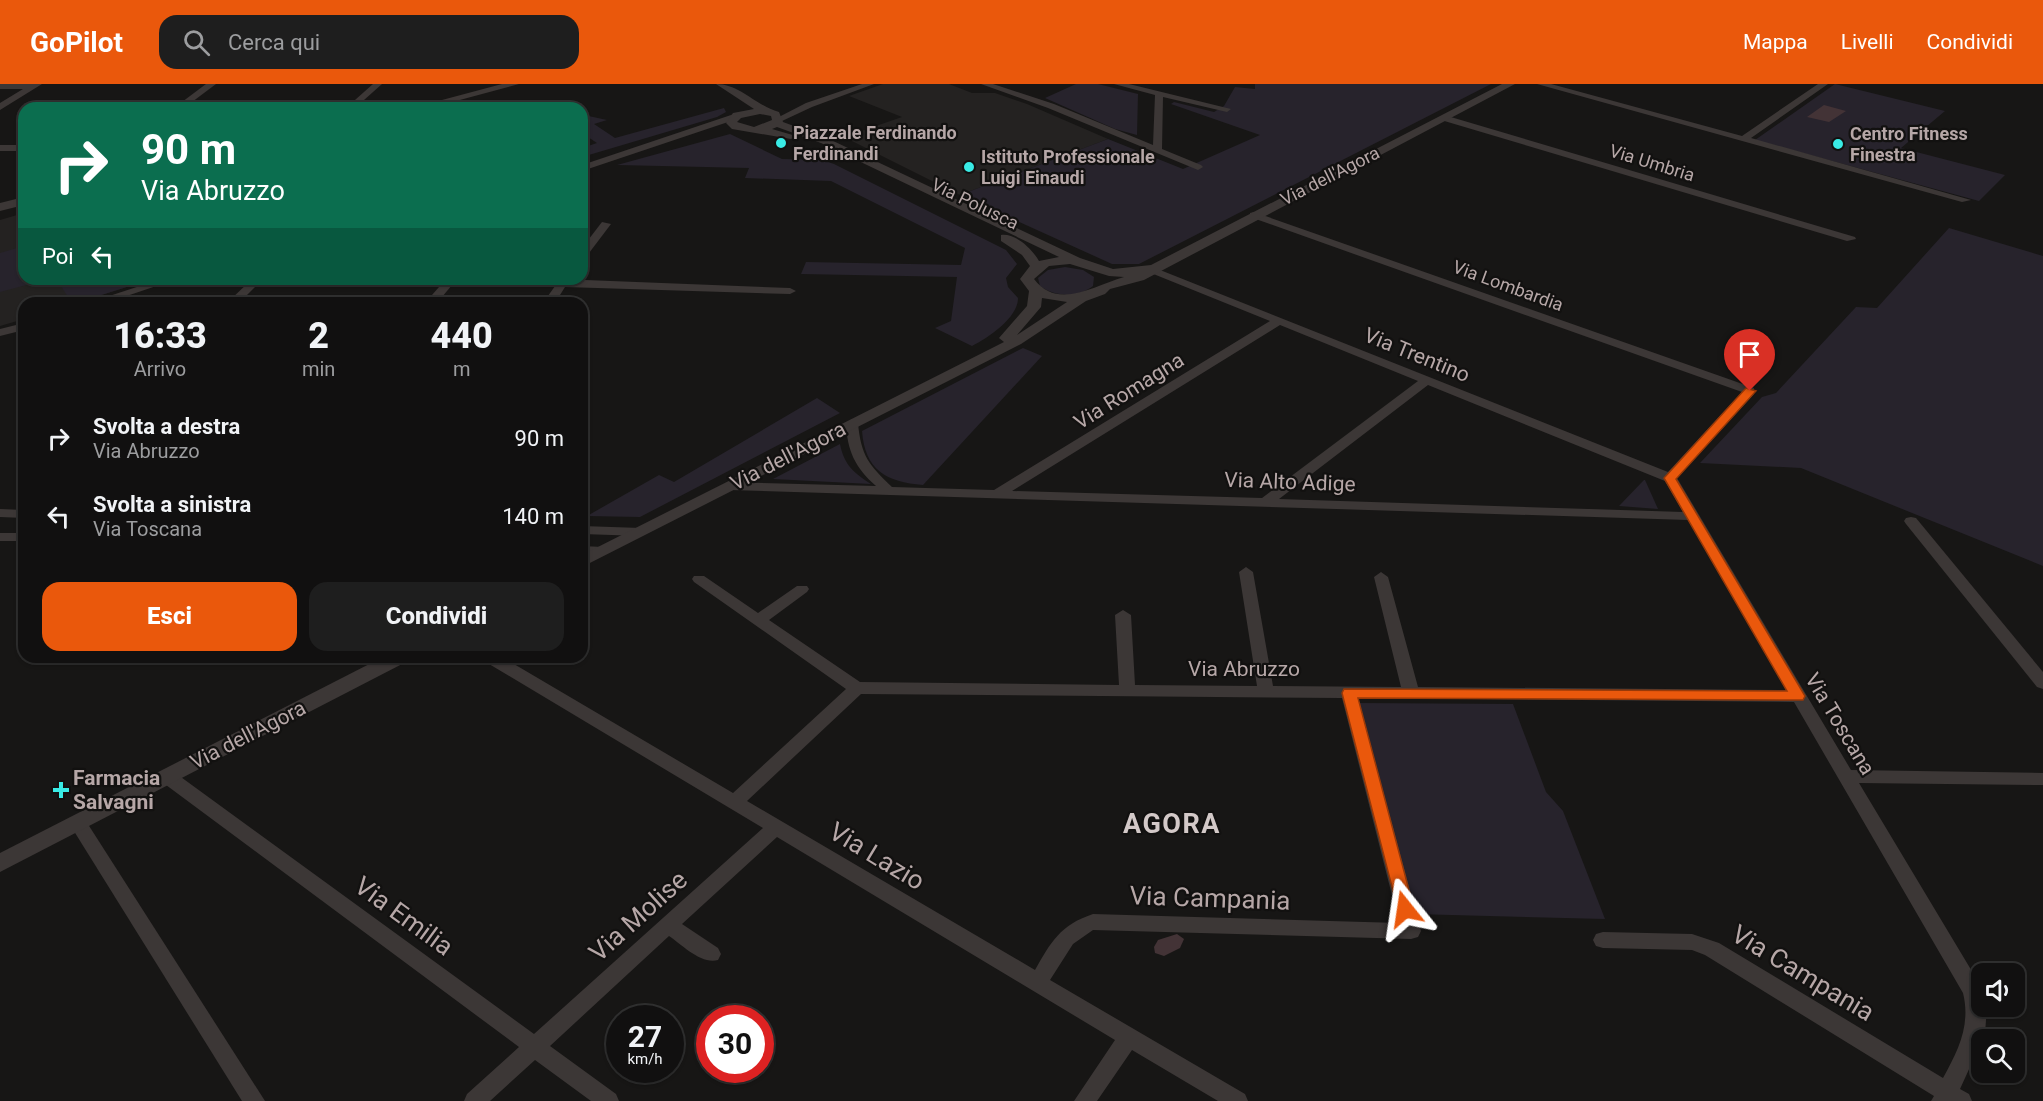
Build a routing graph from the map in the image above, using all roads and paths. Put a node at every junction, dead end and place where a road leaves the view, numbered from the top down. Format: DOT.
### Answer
graph roads {
  1 [pos="212,84"];
  2 [pos="378,84"];
  3 [pos="494,84"];
  4 [pos="514,84"];
  5 [pos="706,84"];
  6 [pos="721,84"];
  7 [pos="870,84"];
  8 [pos="991,84"];
  9 [pos="1118,84"];
  10 [pos="1510,84"];
  11 [pos="1541,84"];
  12 [pos="1824,84"];
  13 [pos="35,85"];
  14 [pos="0,86"];
  15 [pos="1159,94"];
  16 [pos="186,102"];
  17 [pos="357,102"];
  18 [pos="428,102"];
  19 [pos="441,102"];
  20 [pos="0,106"];
  21 [pos="1227,109"];
  22 [pos="738,115"];
  23 [pos="773,117"];
  24 [pos="1444,118"];
  25 [pos="742,129"];
  26 [pos="757,129"];
  27 [pos="688,134"];
  28 [pos="1744,139"];
  29 [pos="0,148"];
  30 [pos="18,148"];
  31 [pos="1157,151"];
  32 [pos="588,166"];
  33 [pos="1198,167"];
  34 [pos="1966,200"];
  35 [pos="18,202"];
  36 [pos="0,207"];
  37 [pos="18,208"];
  38 [pos="0,213"];
  39 [pos="1254,215"];
  40 [pos="606,224"];
  41 [pos="1851,239"];
  42 [pos="588,247"];
  43 [pos="1081,262"];
  44 [pos="1036,267"];
  45 [pos="1150,269"];
  46 [pos="1102,271"];
  47 [pos="588,282"];
  48 [pos="152,285"];
  49 [pos="252,285"];
  50 [pos="447,285"];
  51 [pos="1105,286"];
  52 [pos="790,291"];
  53 [pos="1035,291"];
  54 [pos="114,297"];
  55 [pos="239,297"];
  56 [pos="436,297"];
  57 [pos="1081,298"];
  58 [pos="1034,307"];
  59 [pos="1057,316"];
  60 [pos="1279,321"];
  61 [pos="18,328"];
  62 [pos="0,333"];
  63 [pos="993,350"];
  64 [pos="1426,380"];
  65 [pos="852,423"];
  66 [pos="1670,478"];
  67 [pos="730,486"];
  68 [pos="887,489"];
  69 [pos="999,493"];
  70 [pos="1266,502"];
  71 [pos="0,513"];
  72 [pos="18,514"];
  73 [pos="1691,516"];
  74 [pos="1911,521"];
  75 [pos="588,530"];
  76 [pos="641,532"];
  77 [pos="0,537"];
  78 [pos="18,537"];
  79 [pos="588,550"];
  80 [pos="603,551"];
  81 [pos="588,559"];
  82 [pos="1246,572"];
  83 [pos="1382,577"];
  84 [pos="699,579"];
  85 [pos="802,589"];
  86 [pos="1123,615"];
  87 [pos="758,620"];
  88 [pos="387,663"];
  89 [pos="500,663"];
  90 [pos="2043,683"];
  91 [pos="857,688"];
  92 [pos="1127,691"];
  93 [pos="1266,692"];
  94 [pos="1349,693"];
  95 [pos="1411,693"];
  96 [pos="1798,696"];
  97 [pos="1845,776"];
  98 [pos="168,777"];
  99 [pos="2043,779"];
  100 [pos="734,802"];
  101 [pos="78,823"];
  102 [pos="776,827"];
  103 [pos="0,863"];
  104 [pos="668,925"];
  105 [pos="1603,940"];
  106 [pos="711,954"];
  107 [pos="1038,983"];
  108 [pos="1129,1037"];
  109 [pos="536,1045"];
  110 [pos="1949,1098"];
  111 [pos="254,1101"];
  112 [pos="475,1101"];
  113 [pos="608,1101"];
  114 [pos="1085,1101"];
  115 [pos="1237,1101"];
  1 -- 16 [label="street"];
  2 -- 17 [label="street"];
  3 -- 18 [label="street"];
  4 -- 19 [label="street"];
  5 -- 22 [label="street"];
  6 -- 23 [label="street, Via Polusca"];
  7 -- 23 [label="street"];
  8 -- 31 [label="street"];
  9 -- 15 [label="street"];
  10 -- 24 [label="street, Via dell'Agora"];
  11 -- 28 [label="street"];
  12 -- 28 [label="street"];
  13 -- 14 [label="street"];
  13 -- 20 [label="street"];
  15 -- 21 [label="street"];
  15 -- 31 [label="street"];
  22 -- 23 [label="street, Via Polusca"];
  22 -- 25 [label="street"];
  22 -- 27 [label="street"];
  23 -- 26 [label="street, Via Polusca"];
  23 -- 43 [label="street, Via Polusca"];
  24 -- 39 [label="street, Via dell'Agora"];
  24 -- 41 [label="street, Via Umbria"];
  25 -- 26 [label="street, Via Polusca"];
  25 -- 27 [label="street"];
  26 -- 44 [label="street, Via Polusca"];
  27 -- 32 [label="street"];
  28 -- 34 [label="street"];
  29 -- 30 [label="street"];
  31 -- 33 [label="street"];
  35 -- 36 [label="street"];
  37 -- 38 [label="street"];
  39 -- 45 [label="street, Via dell'Agora"];
  39 -- 66 [label="street, Via Lombardia"];
  40 -- 42 [label="street"];
  43 -- 44 [label="street, Via dell'Agora"];
  43 -- 46 [label="street, Via dell'Agora"];
  44 -- 53 [label="street"];
  45 -- 46 [label="street, Via dell'Agora"];
  45 -- 51 [label="street, Via dell'Agora"];
  45 -- 60 [label="street, Via Trentino"];
  46 -- 51 [label="street"];
  47 -- 52 [label="street"];
  48 -- 54 [label="street"];
  49 -- 55 [label="street"];
  50 -- 56 [label="street"];
  51 -- 57 [label="street, Via dell'Agora"];
  53 -- 57 [label="street, Via dell'Agora"];
  53 -- 58 [label="street"];
  57 -- 59 [label="street, Via dell'Agora"];
  58 -- 59 [label="street"];
  58 -- 63 [label="street, Via dell'Agora"];
  59 -- 63 [label="street, Via dell'Agora"];
  60 -- 64 [label="street, Via Trentino"];
  60 -- 69 [label="street, Via Romagna"];
  61 -- 62 [label="street"];
  63 -- 65 [label="street, Via dell'Agora"];
  64 -- 66 [label="street, Via Trentino"];
  64 -- 70 [label="street"];
  65 -- 67 [label="street, Via dell'Agora"];
  65 -- 68 [label="street"];
  66 -- 73 [label="street, Via Toscana"];
  67 -- 68 [label="street, Via Alto Adige"];
  67 -- 76 [label="street, Via dell'Agora"];
  68 -- 69 [label="street, Via Alto Adige"];
  69 -- 70 [label="street, Via Alto Adige"];
  70 -- 73 [label="street, Via Alto Adige"];
  71 -- 72 [label="street"];
  73 -- 96 [label="street, Via Toscana"];
  74 -- 90 [label="street"];
  75 -- 76 [label="street"];
  76 -- 80 [label="street, Via dell'Agora"];
  77 -- 78 [label="street"];
  79 -- 80 [label="street"];
  80 -- 81 [label="street, Via dell'Agora"];
  82 -- 93 [label="street"];
  83 -- 95 [label="street"];
  84 -- 87 [label="street"];
  85 -- 87 [label="street"];
  86 -- 92 [label="street"];
  87 -- 91 [label="street"];
  88 -- 98 [label="street, Via dell'Agora"];
  89 -- 100 [label="street, Via Lazio"];
  91 -- 92 [label="street, Via Abruzzo"];
  91 -- 100 [label="street"];
  92 -- 93 [label="street, Via Abruzzo"];
  93 -- 94 [label="street, Via Abruzzo"];
  94 -- 95 [label="street, Via Abruzzo"];
  94 -- 107 [label="street, Via Campania"];
  95 -- 96 [label="street, Via Abruzzo"];
  96 -- 97 [label="street, Via Toscana"];
  97 -- 99 [label="street"];
  97 -- 110 [label="street, Via Toscana"];
  98 -- 101 [label="street, Via dell'Agora"];
  98 -- 109 [label="street, Via Emilia"];
  100 -- 102 [label="street, Via Lazio"];
  101 -- 103 [label="street, Via dell'Agora"];
  101 -- 111 [label="street"];
  102 -- 104 [label="street, Via Molise"];
  102 -- 107 [label="street, Via Lazio"];
  104 -- 106 [label="street"];
  104 -- 109 [label="street, Via Molise"];
  105 -- 110 [label="street, Via Campania"];
  107 -- 108 [label="street, Via Lazio"];
  108 -- 114 [label="street"];
  108 -- 115 [label="street, Via Lazio"];
  109 -- 112 [label="street, Via Molise"];
  109 -- 113 [label="street, Via Emilia"];
}
